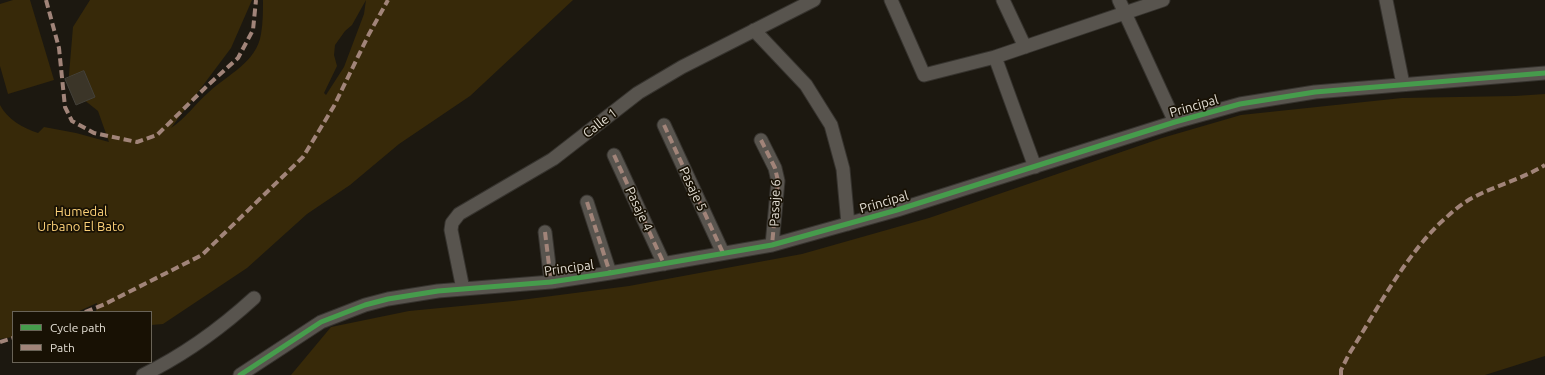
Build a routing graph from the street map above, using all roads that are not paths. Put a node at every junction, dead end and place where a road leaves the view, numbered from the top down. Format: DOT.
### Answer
graph roads {
  1 [pos="814,0"];
  2 [pos="891,0"];
  3 [pos="1003,0"];
  4 [pos="1118,0"];
  5 [pos="1163,0"];
  6 [pos="1386,0"];
  7 [pos="1124,14"];
  8 [pos="754,30"];
  9 [pos="1025,47"];
  10 [pos="995,57"];
  11 [pos="1545,73"];
  12 [pos="1403,84"];
  13 [pos="1175,122"];
  14 [pos="664,125"];
  15 [pos="761,140"];
  16 [pos="614,155"];
  17 [pos="1035,167"];
  18 [pos="587,202"];
  19 [pos="848,224"];
  20 [pos="545,232"];
  21 [pos="772,245"];
  22 [pos="723,253"];
  23 [pos="664,264"];
  24 [pos="610,273"];
  25 [pos="551,282"];
  26 [pos="463,289"];
  27 [pos="254,298"];
  28 [pos="248,373"];
  29 [pos="144,375"];
  1 -- 8 [label="street, Calle 1"];
  2 -- 10 [label="street"];
  3 -- 9 [label="street"];
  4 -- 7 [label="street"];
  5 -- 7 [label="street"];
  6 -- 12 [label="street"];
  7 -- 9 [label="street"];
  7 -- 13 [label="street"];
  8 -- 19 [label="street"];
  8 -- 26 [label="street, Calle 1"];
  9 -- 10 [label="street"];
  10 -- 17 [label="street"];
  11 -- 12 [label="street, Principal"];
  12 -- 13 [label="street, Principal"];
  13 -- 17 [label="street, Principal"];
  14 -- 22 [label="street, Pasaje 5"];
  15 -- 21 [label="street, Pasaje 6"];
  16 -- 23 [label="street, Pasaje 4"];
  17 -- 19 [label="street, Principal"];
  18 -- 24 [label="street"];
  19 -- 21 [label="street, Principal"];
  20 -- 25 [label="street"];
  21 -- 22 [label="street, Principal"];
  22 -- 23 [label="street, Principal"];
  23 -- 24 [label="street, Principal"];
  24 -- 25 [label="street, Principal"];
  25 -- 26 [label="street, Principal"];
  26 -- 28 [label="street, Principal"];
  27 -- 29 [label="street"];
}
